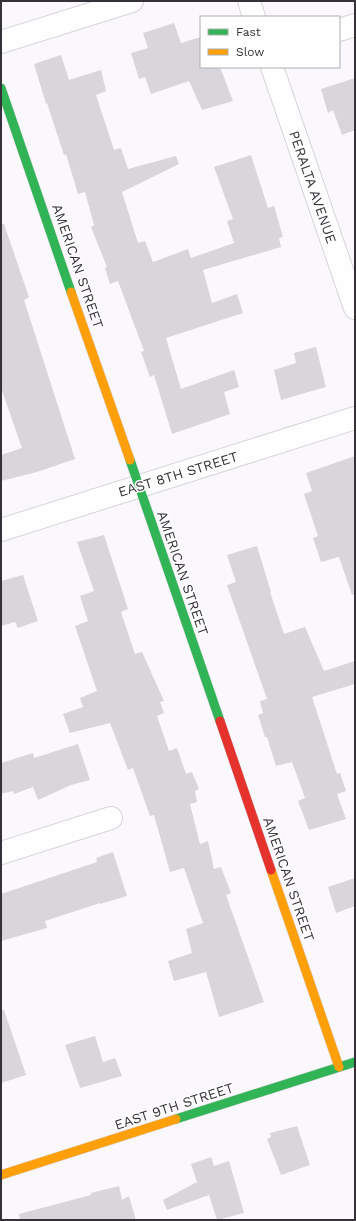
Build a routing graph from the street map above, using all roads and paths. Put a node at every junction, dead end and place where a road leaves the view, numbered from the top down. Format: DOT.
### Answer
graph roads {
  1 [pos="132,1"];
  2 [pos="249,1"];
  3 [pos="254,16"];
  4 [pos="355,25"];
  5 [pos="340,30"];
  6 [pos="1,42"];
  7 [pos="272,68"];
  8 [pos="1,88"];
  9 [pos="355,306"];
  10 [pos="355,418"];
  11 [pos="139,486"];
  12 [pos="1,530"];
  13 [pos="111,818"];
  14 [pos="1,853"];
  15 [pos="355,1062"];
  16 [pos="339,1067"];
  17 [pos="1,1175"];
  1 -- 6 [label="street"];
  2 -- 3 [label="street"];
  4 -- 5 [label="street"];
  7 -- 9 [label="street, PERALTA AVENUE"];
  8 -- 11 [label="street, AMERICAN STREET"];
  10 -- 11 [label="street, EAST 8TH STREET"];
  11 -- 12 [label="street, EAST 8TH STREET"];
  11 -- 16 [label="street, AMERICAN STREET"];
  13 -- 14 [label="street"];
  15 -- 16 [label="street, EAST 9TH STREET"];
  16 -- 17 [label="street, EAST 9TH STREET"];
}
